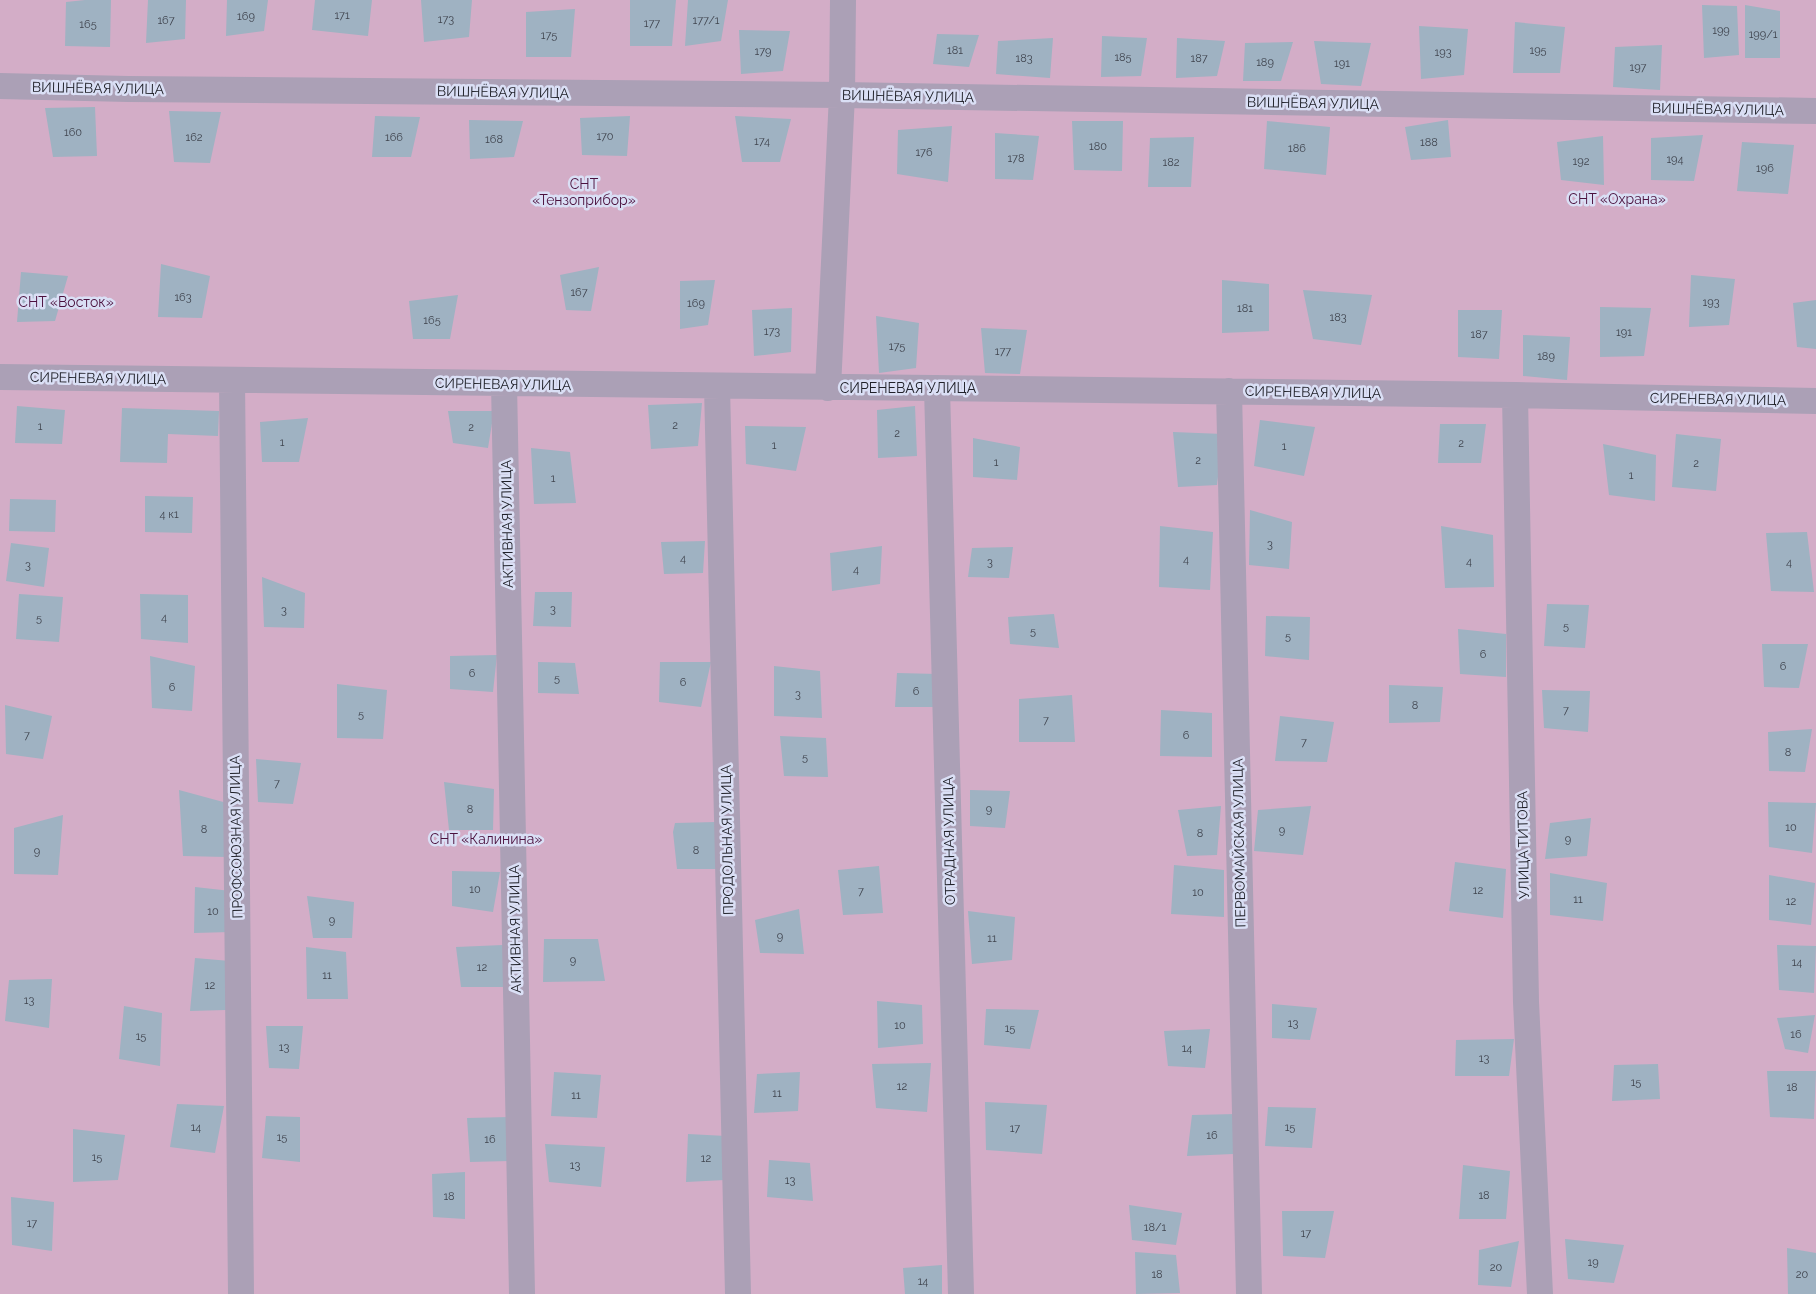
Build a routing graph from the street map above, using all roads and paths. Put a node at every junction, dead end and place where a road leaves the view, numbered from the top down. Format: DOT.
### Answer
graph roads {
  1 [pos="843,0"];
  2 [pos="0,86"];
  3 [pos="842,95"];
  4 [pos="1816,111"];
  5 [pos="0,377"];
  6 [pos="232,380"];
  7 [pos="504,384"];
  8 [pos="717,386"];
  9 [pos="828,388"];
  10 [pos="937,388"];
  11 [pos="1230,391"];
  12 [pos="1515,395"];
  13 [pos="1816,401"];
  14 [pos="241,1294"];
  15 [pos="522,1294"];
  16 [pos="738,1294"];
  17 [pos="961,1294"];
  18 [pos="1250,1294"];
  19 [pos="1540,1294"];
  1 -- 3 [label="street"];
  2 -- 3 [label="street, ВИШНЁВАЯ УЛИЦА"];
  3 -- 4 [label="street, ВИШНЁВАЯ УЛИЦА"];
  3 -- 9 [label="street"];
  5 -- 6 [label="street, СИРЕНЕВАЯ УЛИЦА"];
  6 -- 7 [label="street, СИРЕНЕВАЯ УЛИЦА"];
  6 -- 14 [label="street, ПРОФСОЮЗНАЯ УЛИЦА"];
  7 -- 8 [label="street, СИРЕНЕВАЯ УЛИЦА"];
  7 -- 15 [label="street, АКТИВНАЯ УЛИЦА"];
  8 -- 9 [label="street, СИРЕНЕВАЯ УЛИЦА"];
  8 -- 16 [label="street, ПРОДОЛЬНАЯ УЛИЦА"];
  9 -- 10 [label="street, СИРЕНЕВАЯ УЛИЦА"];
  10 -- 11 [label="street, СИРЕНЕВАЯ УЛИЦА"];
  10 -- 17 [label="street, ОТРАДНАЯ УЛИЦА"];
  11 -- 12 [label="street, СИРЕНЕВАЯ УЛИЦА"];
  11 -- 18 [label="street, ПЕРВОМАЙСКАЯ УЛИЦА"];
  12 -- 13 [label="street, СИРЕНЕВАЯ УЛИЦА"];
  12 -- 19 [label="street, УЛИЦА ТИТОВА"];
}
